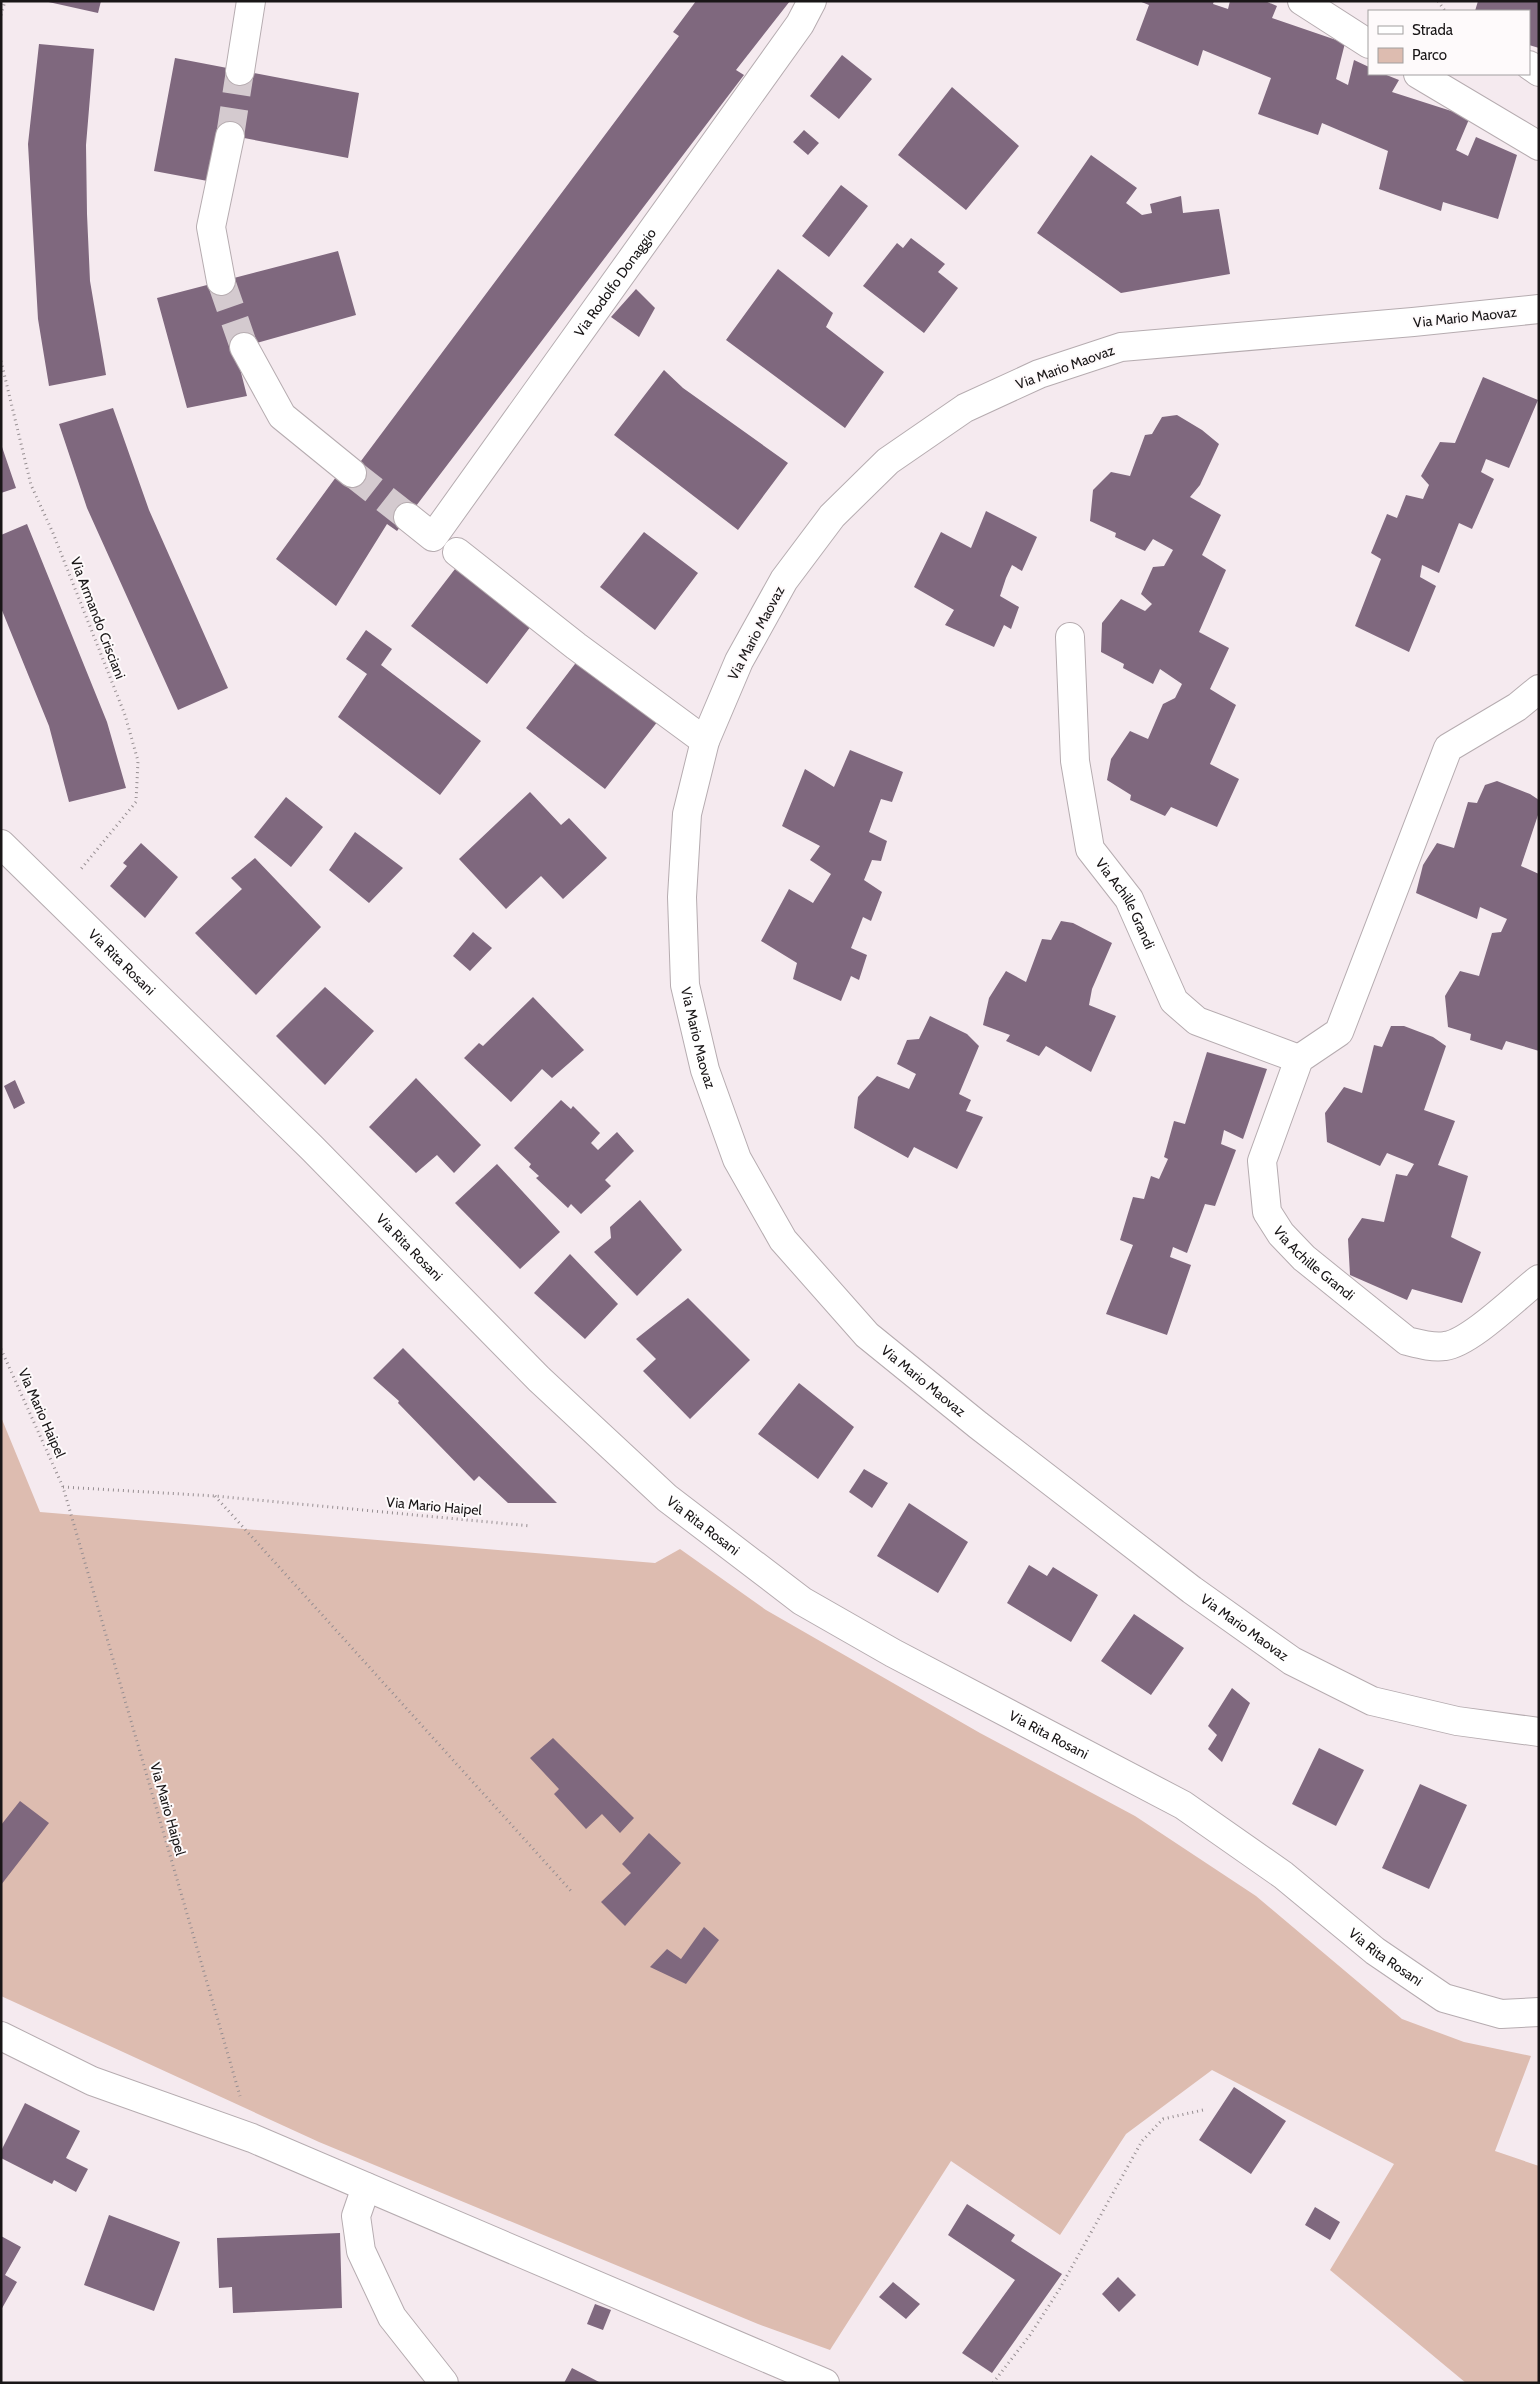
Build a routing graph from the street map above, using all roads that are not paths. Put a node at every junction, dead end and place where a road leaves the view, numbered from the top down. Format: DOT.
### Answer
graph roads {
  1 [pos="250,1"];
  2 [pos="812,1"];
  3 [pos="1302,1"];
  4 [pos="1368,43"];
  5 [pos="240,71"];
  6 [pos="1420,75"];
  7 [pos="230,136"];
  8 [pos="1539,146"];
  9 [pos="221,281"];
  10 [pos="1539,309"];
  11 [pos="244,347"];
  12 [pos="352,473"];
  13 [pos="408,517"];
  14 [pos="457,552"];
  15 [pos="1070,637"];
  16 [pos="1539,689"];
  17 [pos="705,741"];
  18 [pos="1,844"];
  19 [pos="1299,1059"];
  20 [pos="1539,1279"];
  21 [pos="1539,1732"];
  22 [pos="1539,2012"];
  23 [pos="1,2036"];
  24 [pos="366,2187"];
  25 [pos="444,2383"];
  26 [pos="825,2383"];
  1 -- 5 [label="street"];
  2 -- 13 [label="street, Via Rodolfo Donaggio"];
  3 -- 4 [label="street"];
  6 -- 8 [label="street"];
  7 -- 9 [label="street"];
  10 -- 17 [label="street, Via Mario Maovaz"];
  11 -- 12 [label="street"];
  14 -- 17 [label="street"];
  15 -- 19 [label="street, Via Achille Grandi"];
  16 -- 19 [label="street"];
  17 -- 21 [label="street, Via Mario Maovaz"];
  18 -- 22 [label="street, Via Rita Rosani"];
  19 -- 20 [label="street, Via Achille Grandi"];
  23 -- 24 [label="street"];
  24 -- 25 [label="street"];
  24 -- 26 [label="street"];
}
